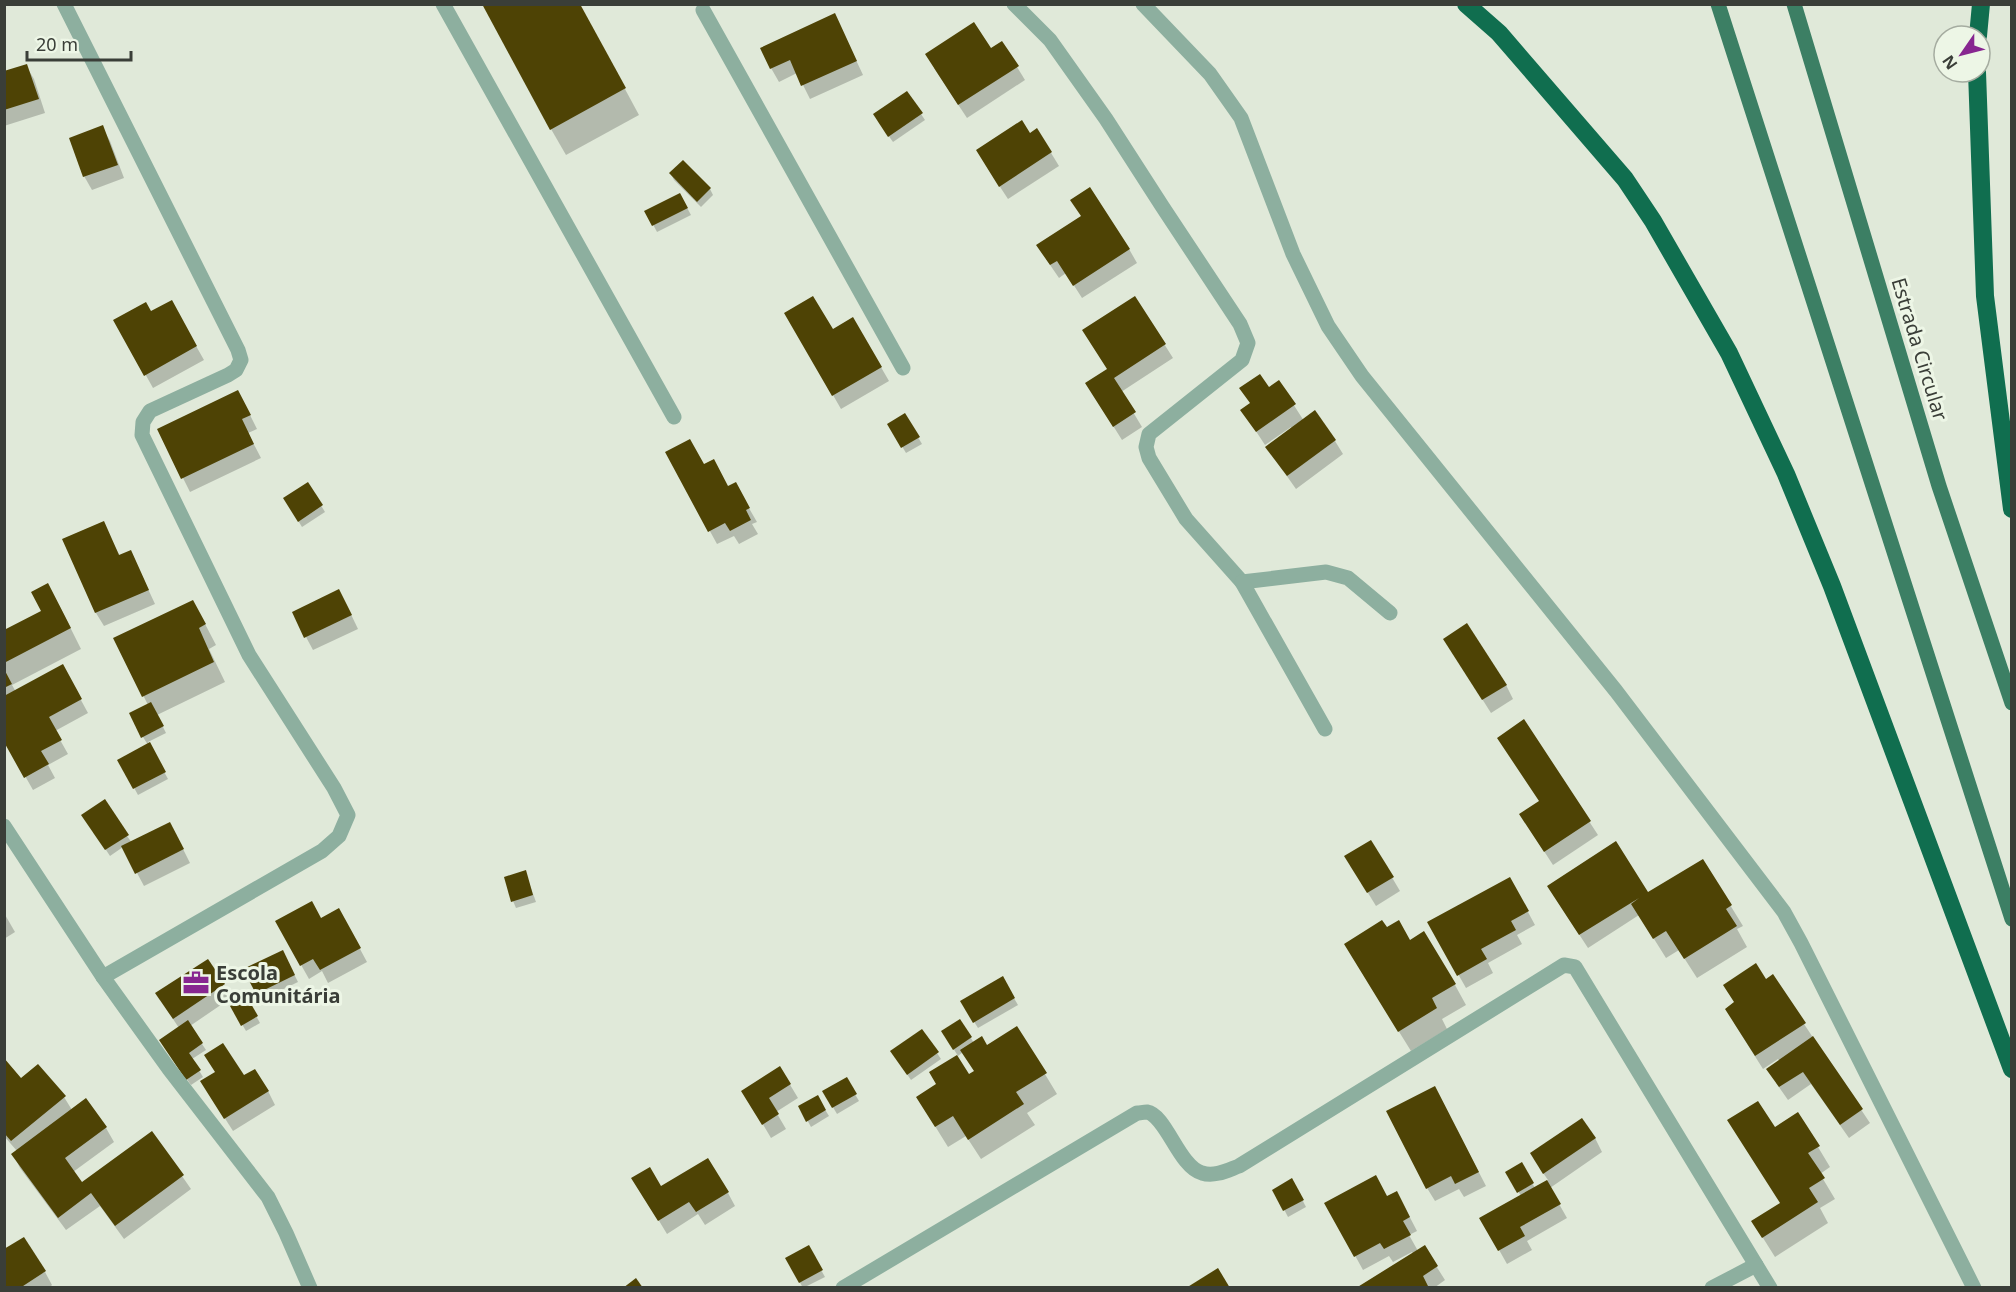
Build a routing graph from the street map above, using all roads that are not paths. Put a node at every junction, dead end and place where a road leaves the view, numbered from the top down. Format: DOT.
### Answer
graph roads {
  1 [pos="64,4"];
  2 [pos="443,4"];
  3 [pos="1014,4"];
  4 [pos="1143,4"];
  5 [pos="1466,4"];
  6 [pos="1718,4"];
  7 [pos="1794,4"];
  8 [pos="1981,4"];
  9 [pos="706,6"];
  10 [pos="1979,24"];
  11 [pos="1977,84"];
  12 [pos="903,368"];
  13 [pos="674,417"];
  14 [pos="2012,509"];
  15 [pos="1242,582"];
  16 [pos="1390,613"];
  17 [pos="2012,703"];
  18 [pos="1325,729"];
  19 [pos="4,826"];
  20 [pos="2012,919"];
  21 [pos="103,977"];
  22 [pos="2012,1069"];
  23 [pos="1756,1265"];
  24 [pos="310,1287"];
  25 [pos="843,1287"];
  26 [pos="1712,1287"];
  27 [pos="1770,1287"];
  28 [pos="1974,1287"];
  1 -- 21 [label="street"];
  2 -- 13 [label="street"];
  3 -- 15 [label="street"];
  4 -- 28 [label="street"];
  5 -- 22 [label="highway"];
  6 -- 20 [label="main road"];
  7 -- 17 [label="main road, Estrada Circular"];
  8 -- 10 [label="highway"];
  9 -- 12 [label="street"];
  11 -- 14 [label="highway"];
  15 -- 16 [label="street"];
  15 -- 18 [label="street"];
  19 -- 21 [label="street"];
  21 -- 24 [label="street"];
  23 -- 25 [label="street"];
  23 -- 26 [label="street"];
  23 -- 27 [label="street"];
}
